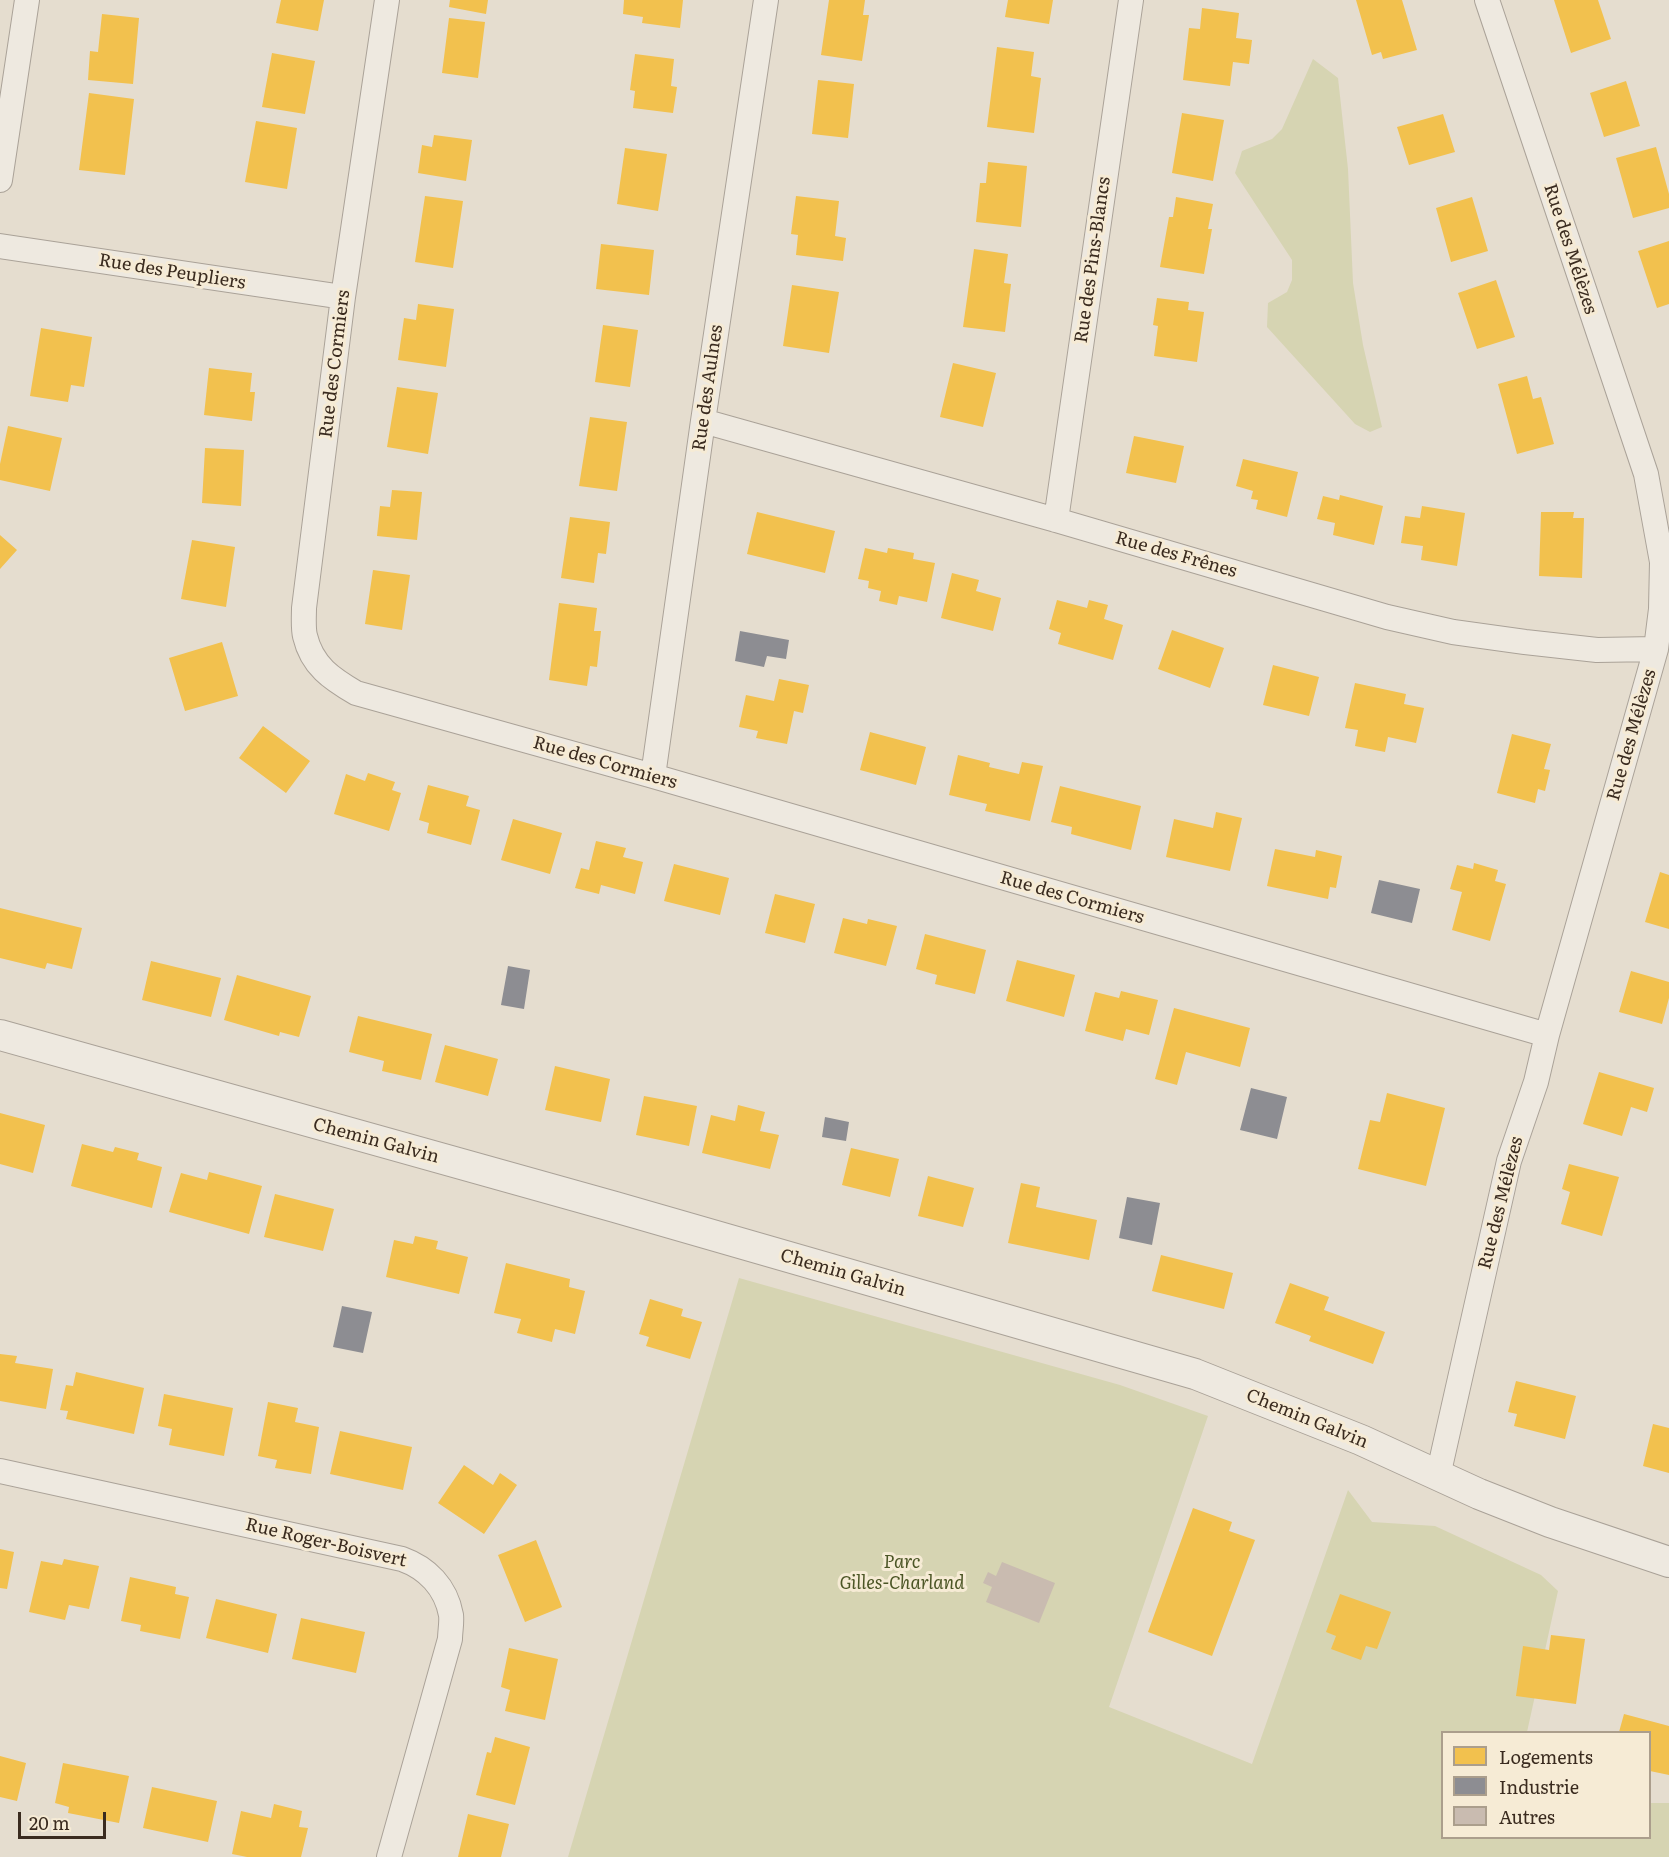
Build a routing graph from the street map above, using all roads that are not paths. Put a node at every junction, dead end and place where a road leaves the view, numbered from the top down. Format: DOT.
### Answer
graph roads {
  1 [pos="27,0"];
  2 [pos="387,0"];
  3 [pos="765,0"];
  4 [pos="1131,0"];
  5 [pos="1487,0"];
  6 [pos="0,180"];
  7 [pos="0,246"];
  8 [pos="343,297"];
  9 [pos="703,421"];
  10 [pos="1056,520"];
  11 [pos="1656,649"];
  12 [pos="653,776"];
  13 [pos="0,1035"];
  14 [pos="1547,1035"];
  15 [pos="0,1471"];
  16 [pos="1438,1476"];
  17 [pos="1669,1562"];
  18 [pos="389,1857"];
  1 -- 6 [label="street"];
  2 -- 8 [label="street, Rue des Cormiers"];
  3 -- 9 [label="street, Rue des Aulnes"];
  4 -- 10 [label="street, Rue des Pins-Blancs"];
  5 -- 11 [label="street, Rue des Mélèzes"];
  7 -- 8 [label="street, Rue des Peupliers"];
  8 -- 12 [label="street, Rue des Cormiers"];
  9 -- 10 [label="street, Rue des Frênes"];
  9 -- 12 [label="street, Rue des Aulnes"];
  10 -- 11 [label="street, Rue des Frênes"];
  11 -- 14 [label="street, Rue des Mélèzes"];
  12 -- 14 [label="street, Rue des Cormiers"];
  13 -- 16 [label="street, Chemin Galvin"];
  14 -- 16 [label="street, Rue des Mélèzes"];
  15 -- 18 [label="street, Rue Roger-Boisvert"];
  16 -- 17 [label="street, Chemin Galvin"];
}
